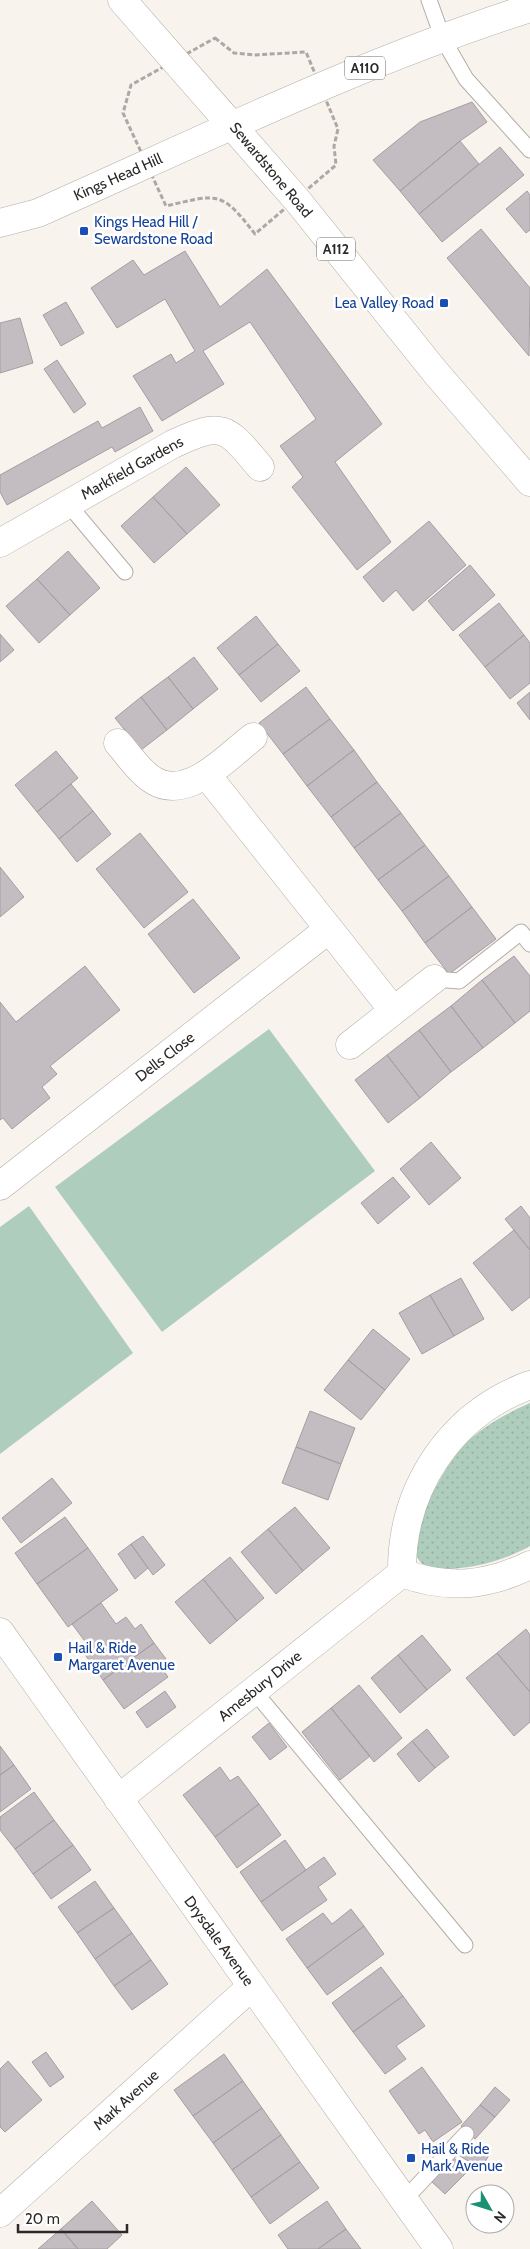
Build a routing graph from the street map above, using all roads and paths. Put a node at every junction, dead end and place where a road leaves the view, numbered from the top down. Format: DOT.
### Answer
graph roads {
  1 [pos="122,0"];
  2 [pos="429,0"];
  3 [pos="530,8"];
  4 [pos="443,39"];
  5 [pos="234,126"];
  6 [pos="530,150"];
  7 [pos="0,223"];
  8 [pos="260,467"];
  9 [pos="530,482"];
  10 [pos="68,504"];
  11 [pos="0,543"];
  12 [pos="125,572"];
  13 [pos="253,737"];
  14 [pos="118,743"];
  15 [pos="206,774"];
  16 [pos="330,929"];
  17 [pos="530,944"];
  18 [pos="434,979"];
  19 [pos="393,1010"];
  20 [pos="350,1045"];
  21 [pos="0,1186"];
  22 [pos="530,1385"];
  23 [pos="530,1565"];
  24 [pos="402,1573"];
  25 [pos="0,1632"];
  26 [pos="254,1691"];
  27 [pos="118,1799"];
  28 [pos="465,1945"];
  29 [pos="252,1986"];
  30 [pos="466,2134"];
  31 [pos="404,2200"];
  32 [pos="0,2213"];
  33 [pos="439,2249"];
  1 -- 5 [label="street, Sewardstone Road / A112"];
  2 -- 4 [label="lane"];
  3 -- 4 [label="street, A110"];
  4 -- 5 [label="street, A110"];
  4 -- 6 [label="lane"];
  5 -- 7 [label="street, Kings Head Hill / A110"];
  5 -- 9 [label="street, Sewardstone Road / A112"];
  8 -- 10 [label="street, Markfield Gardens"];
  10 -- 11 [label="street, Markfield Gardens"];
  10 -- 12 [label="lane"];
  13 -- 15 [label="street"];
  14 -- 15 [label="street"];
  15 -- 16 [label="street"];
  16 -- 19 [label="street"];
  16 -- 21 [label="street, Dells Close"];
  17 -- 18 [label="lane"];
  18 -- 19 [label="street"];
  19 -- 20 [label="street"];
  22 -- 24 [label="street"];
  23 -- 24 [label="street"];
  24 -- 26 [label="street, Amesbury Drive"];
  25 -- 27 [label="street, Drysdale Avenue"];
  26 -- 27 [label="street, Amesbury Drive"];
  26 -- 28 [label="lane"];
  27 -- 29 [label="street, Drysdale Avenue"];
  29 -- 31 [label="street, Drysdale Avenue"];
  29 -- 32 [label="street, Mark Avenue"];
  30 -- 31 [label="lane"];
  31 -- 33 [label="street, Drysdale Avenue"];
}
